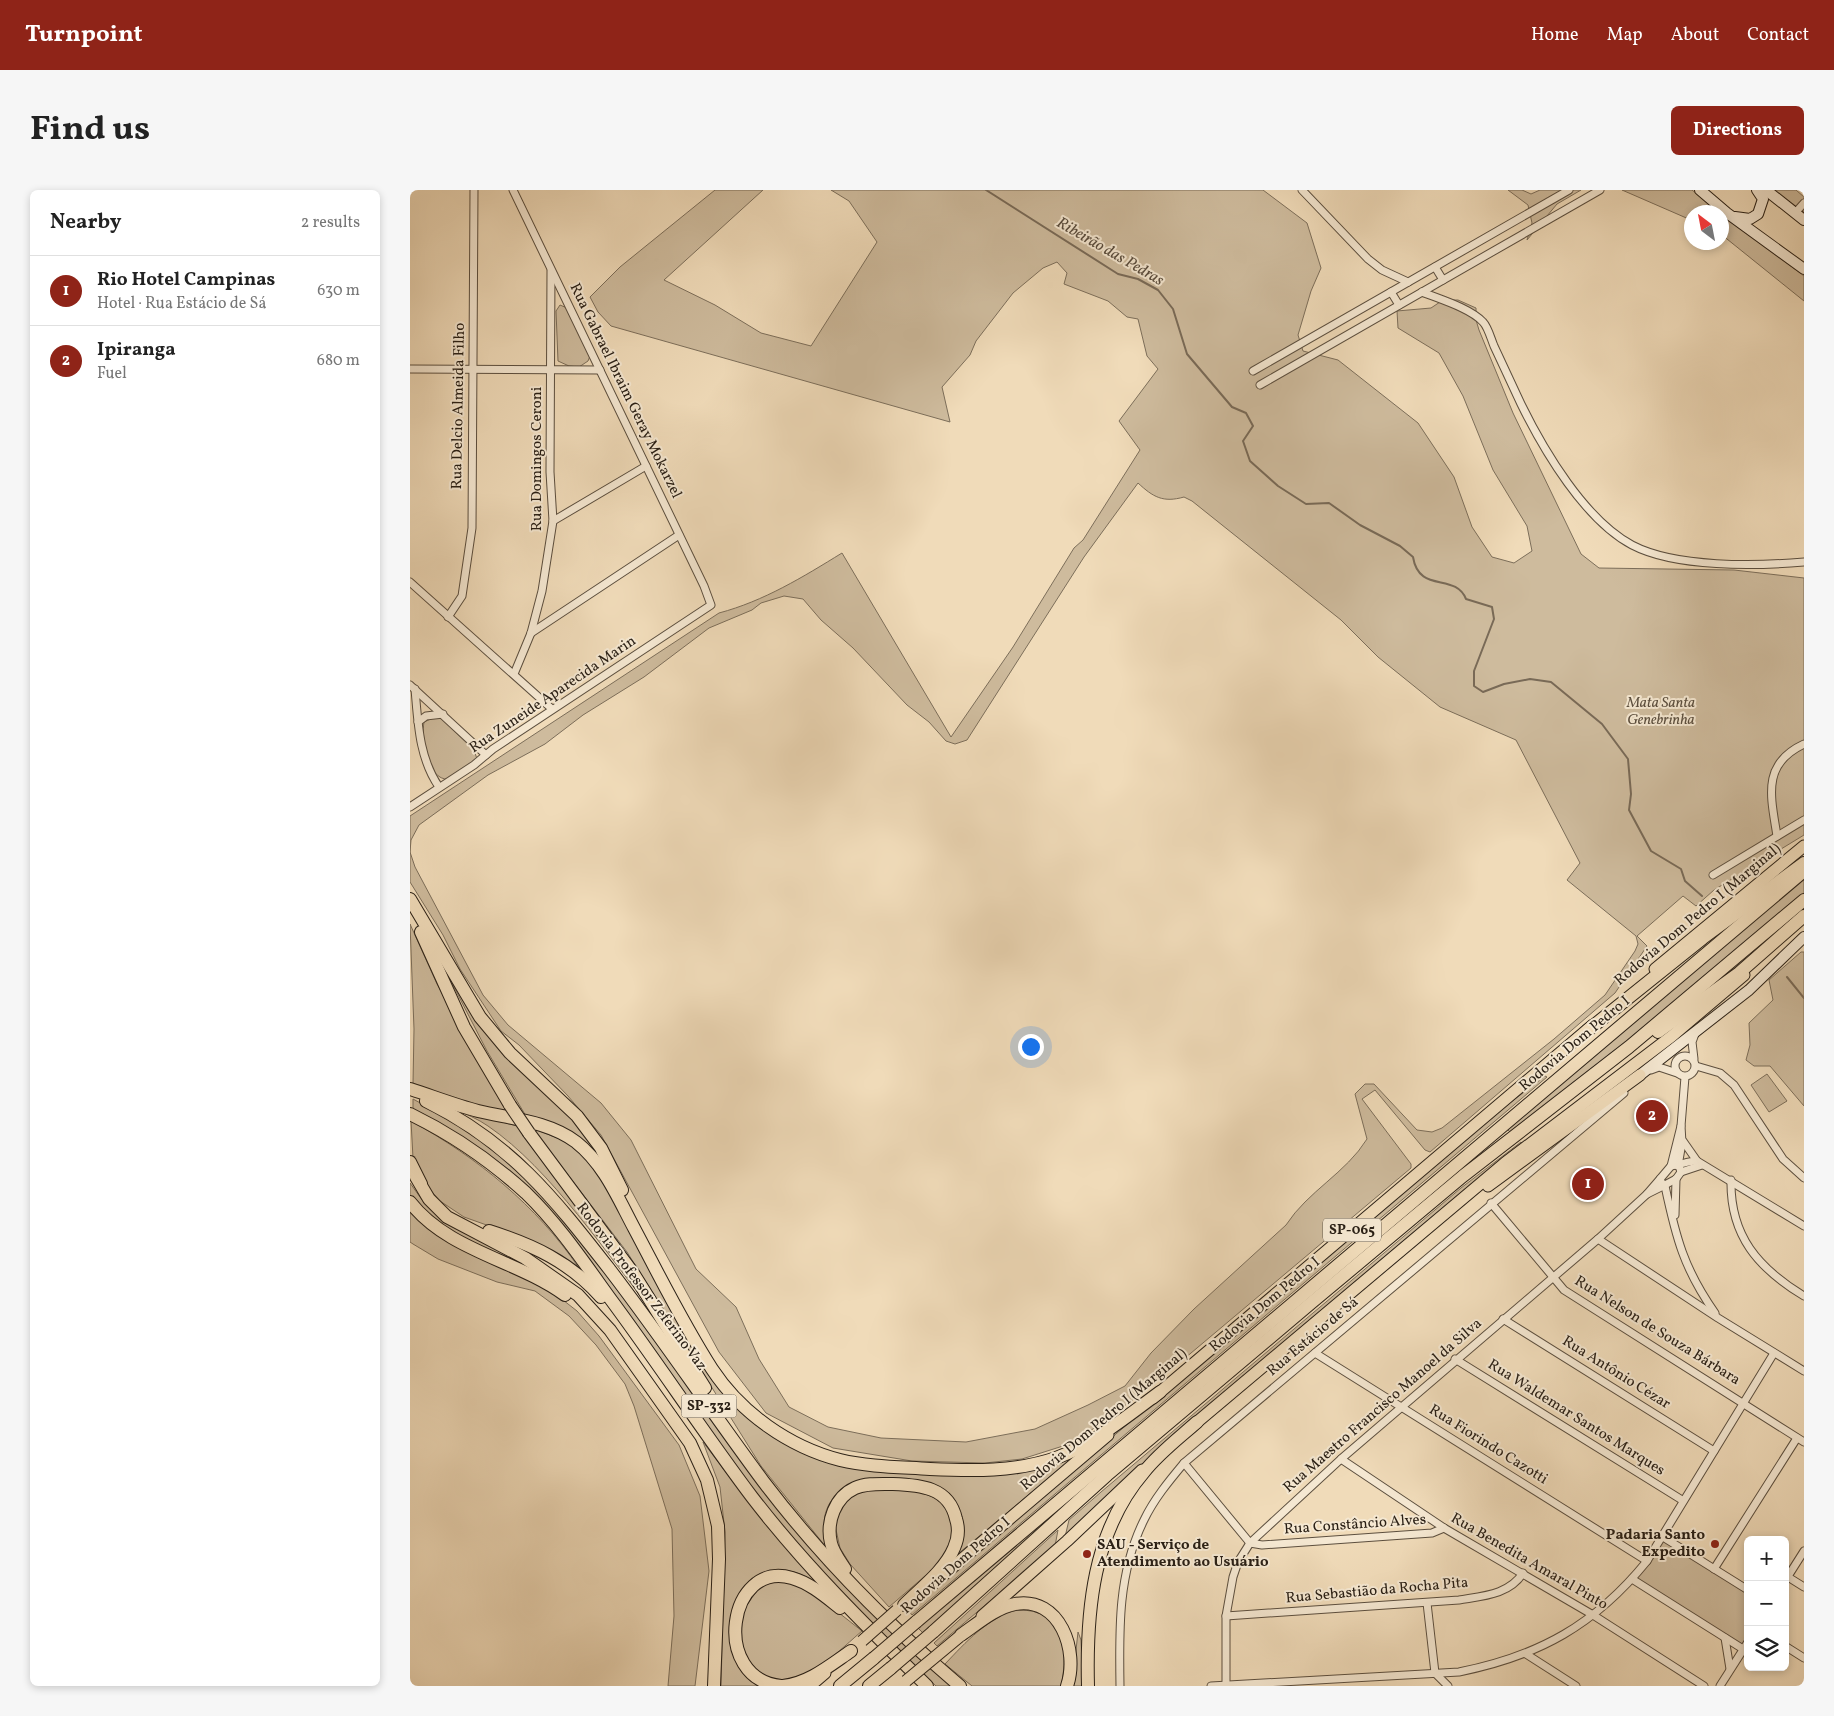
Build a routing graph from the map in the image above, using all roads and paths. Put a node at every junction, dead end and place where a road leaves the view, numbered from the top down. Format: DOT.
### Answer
graph roads {
  1 [pos="474,190"];
  2 [pos="513,190"];
  3 [pos="1302,190"];
  4 [pos="1569,190"];
  5 [pos="1600,190"];
  6 [pos="1700,190"];
  7 [pos="1757,190"];
  8 [pos="1766,190"];
  9 [pos="1804,203"];
  10 [pos="1718,205"];
  11 [pos="1795,213"];
  12 [pos="1729,214"];
  13 [pos="1729,214"];
  14 [pos="1804,220"];
  15 [pos="1435,267"];
  16 [pos="551,269"];
  17 [pos="1804,269"];
  18 [pos="1443,280"];
  19 [pos="1408,282"];
  20 [pos="1391,292"];
  21 [pos="1422,292"];
  22 [pos="566,300"];
  23 [pos="551,303"];
  24 [pos="1398,305"];
  25 [pos="410,369"];
  26 [pos="473,369"];
  27 [pos="550,370"];
  28 [pos="600,370"];
  29 [pos="1253,371"];
  30 [pos="1260,384"];
  31 [pos="646,466"];
  32 [pos="553,521"];
  33 [pos="680,535"];
  34 [pos="1804,562"];
  35 [pos="410,582"];
  36 [pos="711,605"];
  37 [pos="448,617"];
  38 [pos="531,634"];
  39 [pos="514,674"];
  40 [pos="412,687"];
  41 [pos="552,710"];
  42 [pos="443,714"];
  43 [pos="418,722"];
  44 [pos="1804,744"];
  45 [pos="486,755"];
  46 [pos="439,787"];
  47 [pos="410,807"];
  48 [pos="1804,820"];
  49 [pos="1777,836"];
  50 [pos="1804,846"];
  51 [pos="1804,862"];
  52 [pos="1804,871"];
  53 [pos="1713,875"];
  54 [pos="410,898"];
  55 [pos="1804,900"];
  56 [pos="410,909"];
  57 [pos="1804,917"];
  58 [pos="1804,937"];
  59 [pos="1804,946"];
  60 [pos="1792,948"];
  61 [pos="1697,1029"];
  62 [pos="1587,1031"];
  63 [pos="1695,1063"];
  64 [pos="1677,1073"];
  65 [pos="1594,1076"];
  66 [pos="1640,1076"];
  67 [pos="1686,1076"];
  68 [pos="410,1089"];
  69 [pos="410,1093"];
  70 [pos="410,1114"];
  71 [pos="1681,1126"];
  72 [pos="1682,1139"];
  73 [pos="1697,1161"];
  74 [pos="410,1162"];
  75 [pos="1705,1165"];
  76 [pos="1678,1167"];
  77 [pos="416,1177"];
  78 [pos="1804,1178"];
  79 [pos="1676,1179"];
  80 [pos="1732,1180"];
  81 [pos="1663,1184"];
  82 [pos="410,1202"];
  83 [pos="1491,1203"];
  84 [pos="1804,1226"];
  85 [pos="1676,1231"];
  86 [pos="1598,1239"];
  87 [pos="1414,1240"];
  88 [pos="1553,1277"];
  89 [pos="1804,1296"];
  90 [pos="677,1308"];
  91 [pos="1718,1318"];
  92 [pos="1503,1319"];
  93 [pos="1315,1353"];
  94 [pos="1774,1353"];
  95 [pos="1455,1359"];
  96 [pos="1804,1370"];
  97 [pos="1160,1392"];
  98 [pos="678,1396"];
  99 [pos="1745,1403"];
  100 [pos="663,1404"];
  101 [pos="1402,1408"];
  102 [pos="1197,1422"];
  103 [pos="1797,1438"];
  104 [pos="1804,1442"];
  105 [pos="1714,1451"];
  106 [pos="747,1459"];
  107 [pos="1341,1459"];
  108 [pos="1184,1463"];
  109 [pos="1682,1500"];
  110 [pos="1444,1528"];
  111 [pos="1663,1537"];
  112 [pos="1250,1543"];
  113 [pos="1804,1551"];
  114 [pos="1647,1561"];
  115 [pos="1714,1569"];
  116 [pos="1523,1573"];
  117 [pos="1789,1576"];
  118 [pos="1632,1579"];
  119 [pos="1789,1580"];
  120 [pos="1804,1587"];
  121 [pos="1744,1588"];
  122 [pos="860,1592"];
  123 [pos="1427,1603"];
  124 [pos="901,1608"];
  125 [pos="1593,1615"];
  126 [pos="1226,1616"];
  127 [pos="960,1636"];
  128 [pos="1726,1638"];
  129 [pos="883,1642"];
  130 [pos="1743,1649"];
  131 [pos="1789,1649"];
  132 [pos="851,1651"];
  133 [pos="1526,1654"];
  134 [pos="1804,1658"];
  135 [pos="1730,1670"];
  136 [pos="1435,1673"];
  137 [pos="946,1674"];
  138 [pos="903,1683"];
  139 [pos="1226,1685"];
  140 [pos="714,1686"];
  141 [pos="782,1686"];
  142 [pos="810,1686"];
  143 [pos="840,1686"];
  144 [pos="869,1686"];
  145 [pos="928,1686"];
  146 [pos="960,1686"];
  147 [pos="967,1686"];
  148 [pos="1067,1686"];
  149 [pos="1088,1686"];
  150 [pos="1120,1686"];
  151 [pos="1211,1686"];
  152 [pos="1448,1686"];
  153 [pos="1576,1686"];
  154 [pos="1704,1686"];
  155 [pos="1720,1686"];
  1 -- 26 [label="street, Rua Delcio Almeida Filho"];
  2 -- 16 [label="street, Rua Gabrael Ibraim Geray Mokarzel"];
  3 -- 19 [label="street"];
  4 -- 15 [label="street"];
  5 -- 18 [label="street"];
  6 -- 10 [label="main road"];
  7 -- 12 [label="main road"];
  8 -- 11 [label="main road"];
  9 -- 11 [label="street"];
  11 -- 14 [label="main road"];
  13 -- 17 [label="main road"];
  15 -- 18 [label="street"];
  15 -- 19 [label="street"];
  16 -- 22 [label="street, Rua Gabrael Ibraim Geray Mokarzel"];
  16 -- 23 [label="street, Rua Domingos Ceroni"];
  18 -- 21 [label="street"];
  19 -- 20 [label="street"];
  20 -- 24 [label="street"];
  20 -- 29 [label="street"];
  21 -- 24 [label="street"];
  21 -- 34 [label="street"];
  22 -- 23 [label="street"];
  22 -- 28 [label="street, Rua Gabrael Ibraim Geray Mokarzel"];
  23 -- 27 [label="street, Rua Domingos Ceroni"];
  24 -- 30 [label="street"];
  25 -- 26 [label="street"];
  26 -- 27 [label="street"];
  26 -- 37 [label="street, Rua Delcio Almeida Filho"];
  27 -- 28 [label="street"];
  27 -- 32 [label="street, Rua Domingos Ceroni"];
  28 -- 31 [label="street, Rua Gabrael Ibraim Geray Mokarzel"];
  31 -- 32 [label="street"];
  31 -- 33 [label="street, Rua Gabrael Ibraim Geray Mokarzel"];
  32 -- 38 [label="street, Rua Domingos Ceroni"];
  33 -- 36 [label="street, Rua Gabrael Ibraim Geray Mokarzel"];
  33 -- 38 [label="street"];
  35 -- 37 [label="street"];
  36 -- 41 [label="street, Rua Zuneide Aparecida Marin"];
  37 -- 39 [label="street"];
  38 -- 39 [label="street, Rua Domingos Ceroni"];
  39 -- 41 [label="street"];
  40 -- 42 [label="street"];
  40 -- 43 [label="street"];
  41 -- 45 [label="street, Rua Zuneide Aparecida Marin"];
  42 -- 43 [label="street"];
  42 -- 45 [label="street"];
  43 -- 46 [label="street"];
  44 -- 49 [label="street"];
  45 -- 46 [label="street, Rua Zuneide Aparecida Marin"];
  46 -- 47 [label="street, Rua Zuneide Aparecida Marin"];
  48 -- 49 [label="street"];
  49 -- 53 [label="street"];
  50 -- 62 [label="highway, Rodovia Dom Pedro I (Marginal) / SP-065"];
  51 -- 62 [label="highway"];
  52 -- 143 [label="highway, Rodovia Dom Pedro I / SP-065, bridge"];
  54 -- 90 [label="highway"];
  55 -- 65 [label="highway, Rodovia Dom Pedro I / SP-065"];
  56 -- 106 [label="highway, bridge"];
  57 -- 65 [label="highway"];
  57 -- 87 [label="highway, SP-065"];
  58 -- 60 [label="main road"];
  59 -- 60 [label="main road"];
  60 -- 61 [label="main road"];
  61 -- 63 [label="street"];
  61 -- 66 [label="main road"];
  62 -- 97 [label="highway, Rodovia Dom Pedro I (Marginal) / SP-065"];
  63 -- 64 [label="street"];
  63 -- 67 [label="street"];
  63 -- 78 [label="street"];
  64 -- 66 [label="street"];
  64 -- 67 [label="street"];
  65 -- 144 [label="highway, Rodovia Dom Pedro I / SP-065, bridge"];
  66 -- 83 [label="street, Rua Estácio de Sá"];
  66 -- 87 [label="highway"];
  67 -- 71 [label="street"];
  68 -- 90 [label="highway"];
  69 -- 106 [label="highway, Rodovia Professor Zeferino Vaz / SP-332"];
  70 -- 98 [label="highway, Rodovia Professor Zeferino Vaz / SP-332"];
  71 -- 72 [label="street"];
  71 -- 76 [label="street"];
  72 -- 73 [label="street"];
  72 -- 76 [label="street"];
  73 -- 75 [label="street"];
  73 -- 76 [label="street"];
  74 -- 77 [label="highway"];
  75 -- 76 [label="street"];
  75 -- 80 [label="street"];
  76 -- 79 [label="street"];
  76 -- 81 [label="street, Rua Maestro Francisco Manoel da Silva"];
  77 -- 98 [label="highway"];
  77 -- 100 [label="highway"];
  79 -- 81 [label="street"];
  79 -- 85 [label="street"];
  80 -- 84 [label="street"];
  80 -- 89 [label="street"];
  81 -- 85 [label="street"];
  81 -- 86 [label="street, Rua Maestro Francisco Manoel da Silva"];
  82 -- 100 [label="highway"];
  83 -- 88 [label="street, Rua Nelson de Souza Bárbara"];
  83 -- 93 [label="street, Rua Estácio de Sá"];
  85 -- 91 [label="street"];
  86 -- 88 [label="street, Rua Maestro Francisco Manoel da Silva"];
  86 -- 91 [label="street"];
  87 -- 102 [label="highway, SP-065"];
  88 -- 92 [label="street, Rua Maestro Francisco Manoel da Silva"];
  88 -- 99 [label="street, Rua Nelson de Souza Bárbara"];
  90 -- 97 [label="highway"];
  91 -- 94 [label="street"];
  92 -- 95 [label="street, Rua Maestro Francisco Manoel da Silva"];
  92 -- 105 [label="street, Rua Antônio Cézar"];
  93 -- 101 [label="street, Rua Fiorindo Cazotti"];
  93 -- 108 [label="street, Rua Estácio de Sá"];
  94 -- 96 [label="street"];
  94 -- 99 [label="street"];
  95 -- 101 [label="street, Rua Maestro Francisco Manoel da Silva"];
  95 -- 109 [label="street, Rua Waldemar Santos Marques"];
  97 -- 124 [label="highway, Rodovia Dom Pedro I (Marginal) / SP-065"];
  98 -- 129 [label="highway, Rodovia Professor Zeferino Vaz / SP-332"];
  99 -- 103 [label="street, Rua Nelson de Souza Bárbara"];
  99 -- 105 [label="street"];
  100 -- 140 [label="highway"];
  101 -- 107 [label="street, Rua Maestro Francisco Manoel da Silva"];
  101 -- 114 [label="street, Rua Fiorindo Cazotti"];
  102 -- 127 [label="highway, SP-065"];
  102 -- 149 [label="highway"];
  103 -- 104 [label="street, Rua Nelson de Souza Bárbara"];
  103 -- 115 [label="street"];
  105 -- 109 [label="street"];
  106 -- 122 [label="highway, Rodovia Professor Zeferino Vaz / SP-332"];
  107 -- 110 [label="street, Rua Benedita Amaral Pinto"];
  107 -- 112 [label="street, Rua Maestro Francisco Manoel da Silva"];
  108 -- 112 [label="street"];
  108 -- 150 [label="street, Rua Estácio de Sá"];
  109 -- 111 [label="street"];
  110 -- 112 [label="street, Rua Constâncio Alves"];
  110 -- 116 [label="street, Rua Benedita Amaral Pinto"];
  111 -- 114 [label="street"];
  111 -- 115 [label="street"];
  112 -- 126 [label="street, Rua Maestro Francisco Manoel da Silva"];
  113 -- 117 [label="street"];
  114 -- 118 [label="street"];
  115 -- 121 [label="street"];
  116 -- 123 [label="street, Rua Sebastião da Rocha Pita"];
  116 -- 125 [label="street, Rua Benedita Amaral Pinto"];
  118 -- 125 [label="street"];
  118 -- 128 [label="street"];
  119 -- 120 [label="street"];
  122 -- 124 [label="highway"];
  122 -- 137 [label="highway, Rodovia Professor Zeferino Vaz / SP-332"];
  123 -- 126 [label="street, Rua Sebastião da Rocha Pita"];
  123 -- 136 [label="street"];
  124 -- 132 [label="highway, Rodovia Dom Pedro I (Marginal), bridge"];
  125 -- 133 [label="street"];
  125 -- 154 [label="street, Rua Benedita Amaral Pinto"];
  126 -- 139 [label="street, Rua Maestro Francisco Manoel da Silva"];
  127 -- 138 [label="highway, bridge"];
  127 -- 148 [label="highway"];
  128 -- 130 [label="street"];
  128 -- 135 [label="street"];
  129 -- 141 [label="highway"];
  129 -- 145 [label="highway, Rodovia Professor Zeferino Vaz / SP-332"];
  130 -- 135 [label="street"];
  131 -- 134 [label="street"];
  132 -- 141 [label="highway"];
  132 -- 142 [label="highway, Rodovia Dom Pedro I (Marginal)"];
  133 -- 136 [label="street"];
  133 -- 153 [label="street"];
  135 -- 155 [label="street"];
  136 -- 139 [label="street"];
  136 -- 152 [label="street"];
  137 -- 146 [label="highway, Rodovia Professor Zeferino Vaz / SP-332"];
  137 -- 147 [label="highway"];
  139 -- 151 [label="street"];
}
